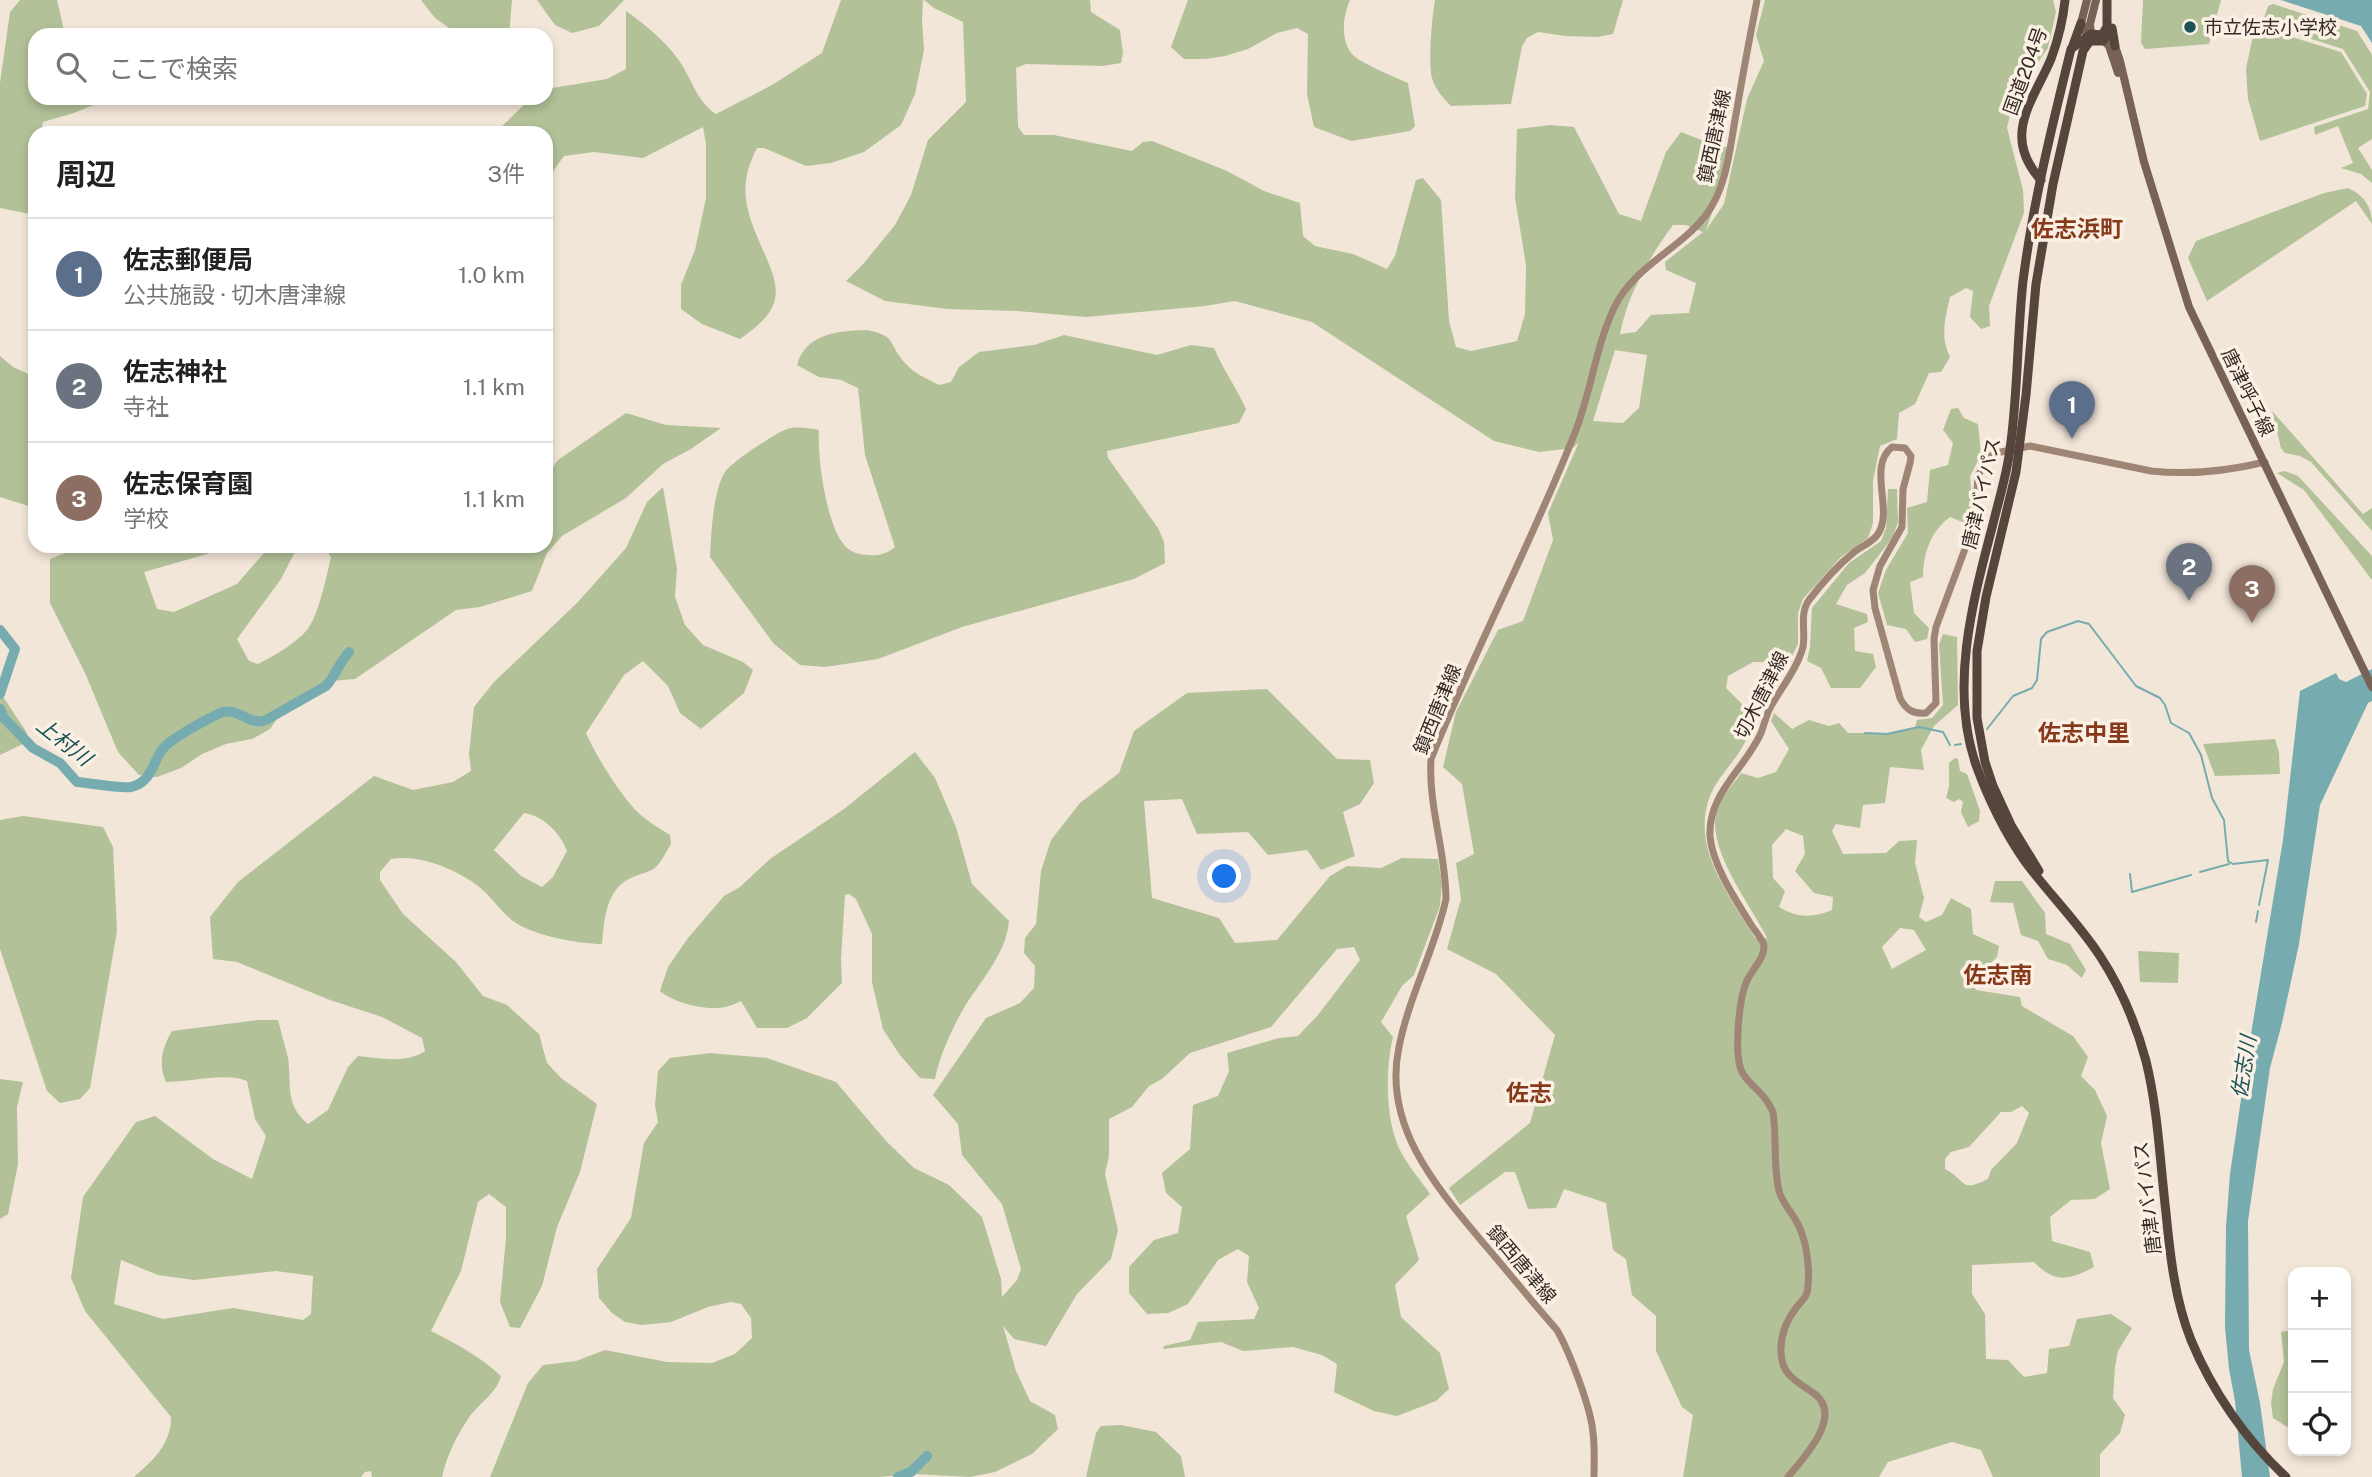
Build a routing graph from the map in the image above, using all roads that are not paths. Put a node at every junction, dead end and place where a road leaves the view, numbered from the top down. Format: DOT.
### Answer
graph roads {
  1 [pos="1757,0"];
  2 [pos="2065,0"];
  3 [pos="2087,0"];
  4 [pos="2096,0"];
  5 [pos="2108,0"];
  6 [pos="2113,0"];
  7 [pos="2099,36"];
  8 [pos="2071,49"];
  9 [pos="2040,179"];
  10 [pos="2053,184"];
  11 [pos="2015,448"];
  12 [pos="2265,463"];
  13 [pos="2372,687"];
  14 [pos="2284,1475"];
  15 [pos="1594,1477"];
  16 [pos="1788,1477"];
  1 -- 15 [label="main road, 鎮西唐津線"];
  2 -- 9 [label="highway, 国道204号"];
  3 -- 7 [label="main road"];
  4 -- 7 [label="main road"];
  5 -- 7 [label="highway"];
  6 -- 7 [label="highway"];
  7 -- 8 [label="highway"];
  7 -- 8 [label="highway, 唐津バイパス"];
  7 -- 10 [label="highway, 唐津バイパス"];
  7 -- 12 [label="main road, 唐津呼子線"];
  8 -- 9 [label="highway, 唐津バイパス"];
  9 -- 10 [label="highway"];
  9 -- 11 [label="highway, 唐津バイパス"];
  10 -- 11 [label="highway, 唐津バイパス"];
  11 -- 12 [label="main road"];
  11 -- 14 [label="highway, 唐津バイパス"];
  11 -- 16 [label="main road, 切木唐津線"];
  12 -- 13 [label="main road, 唐津呼子線"];
}
